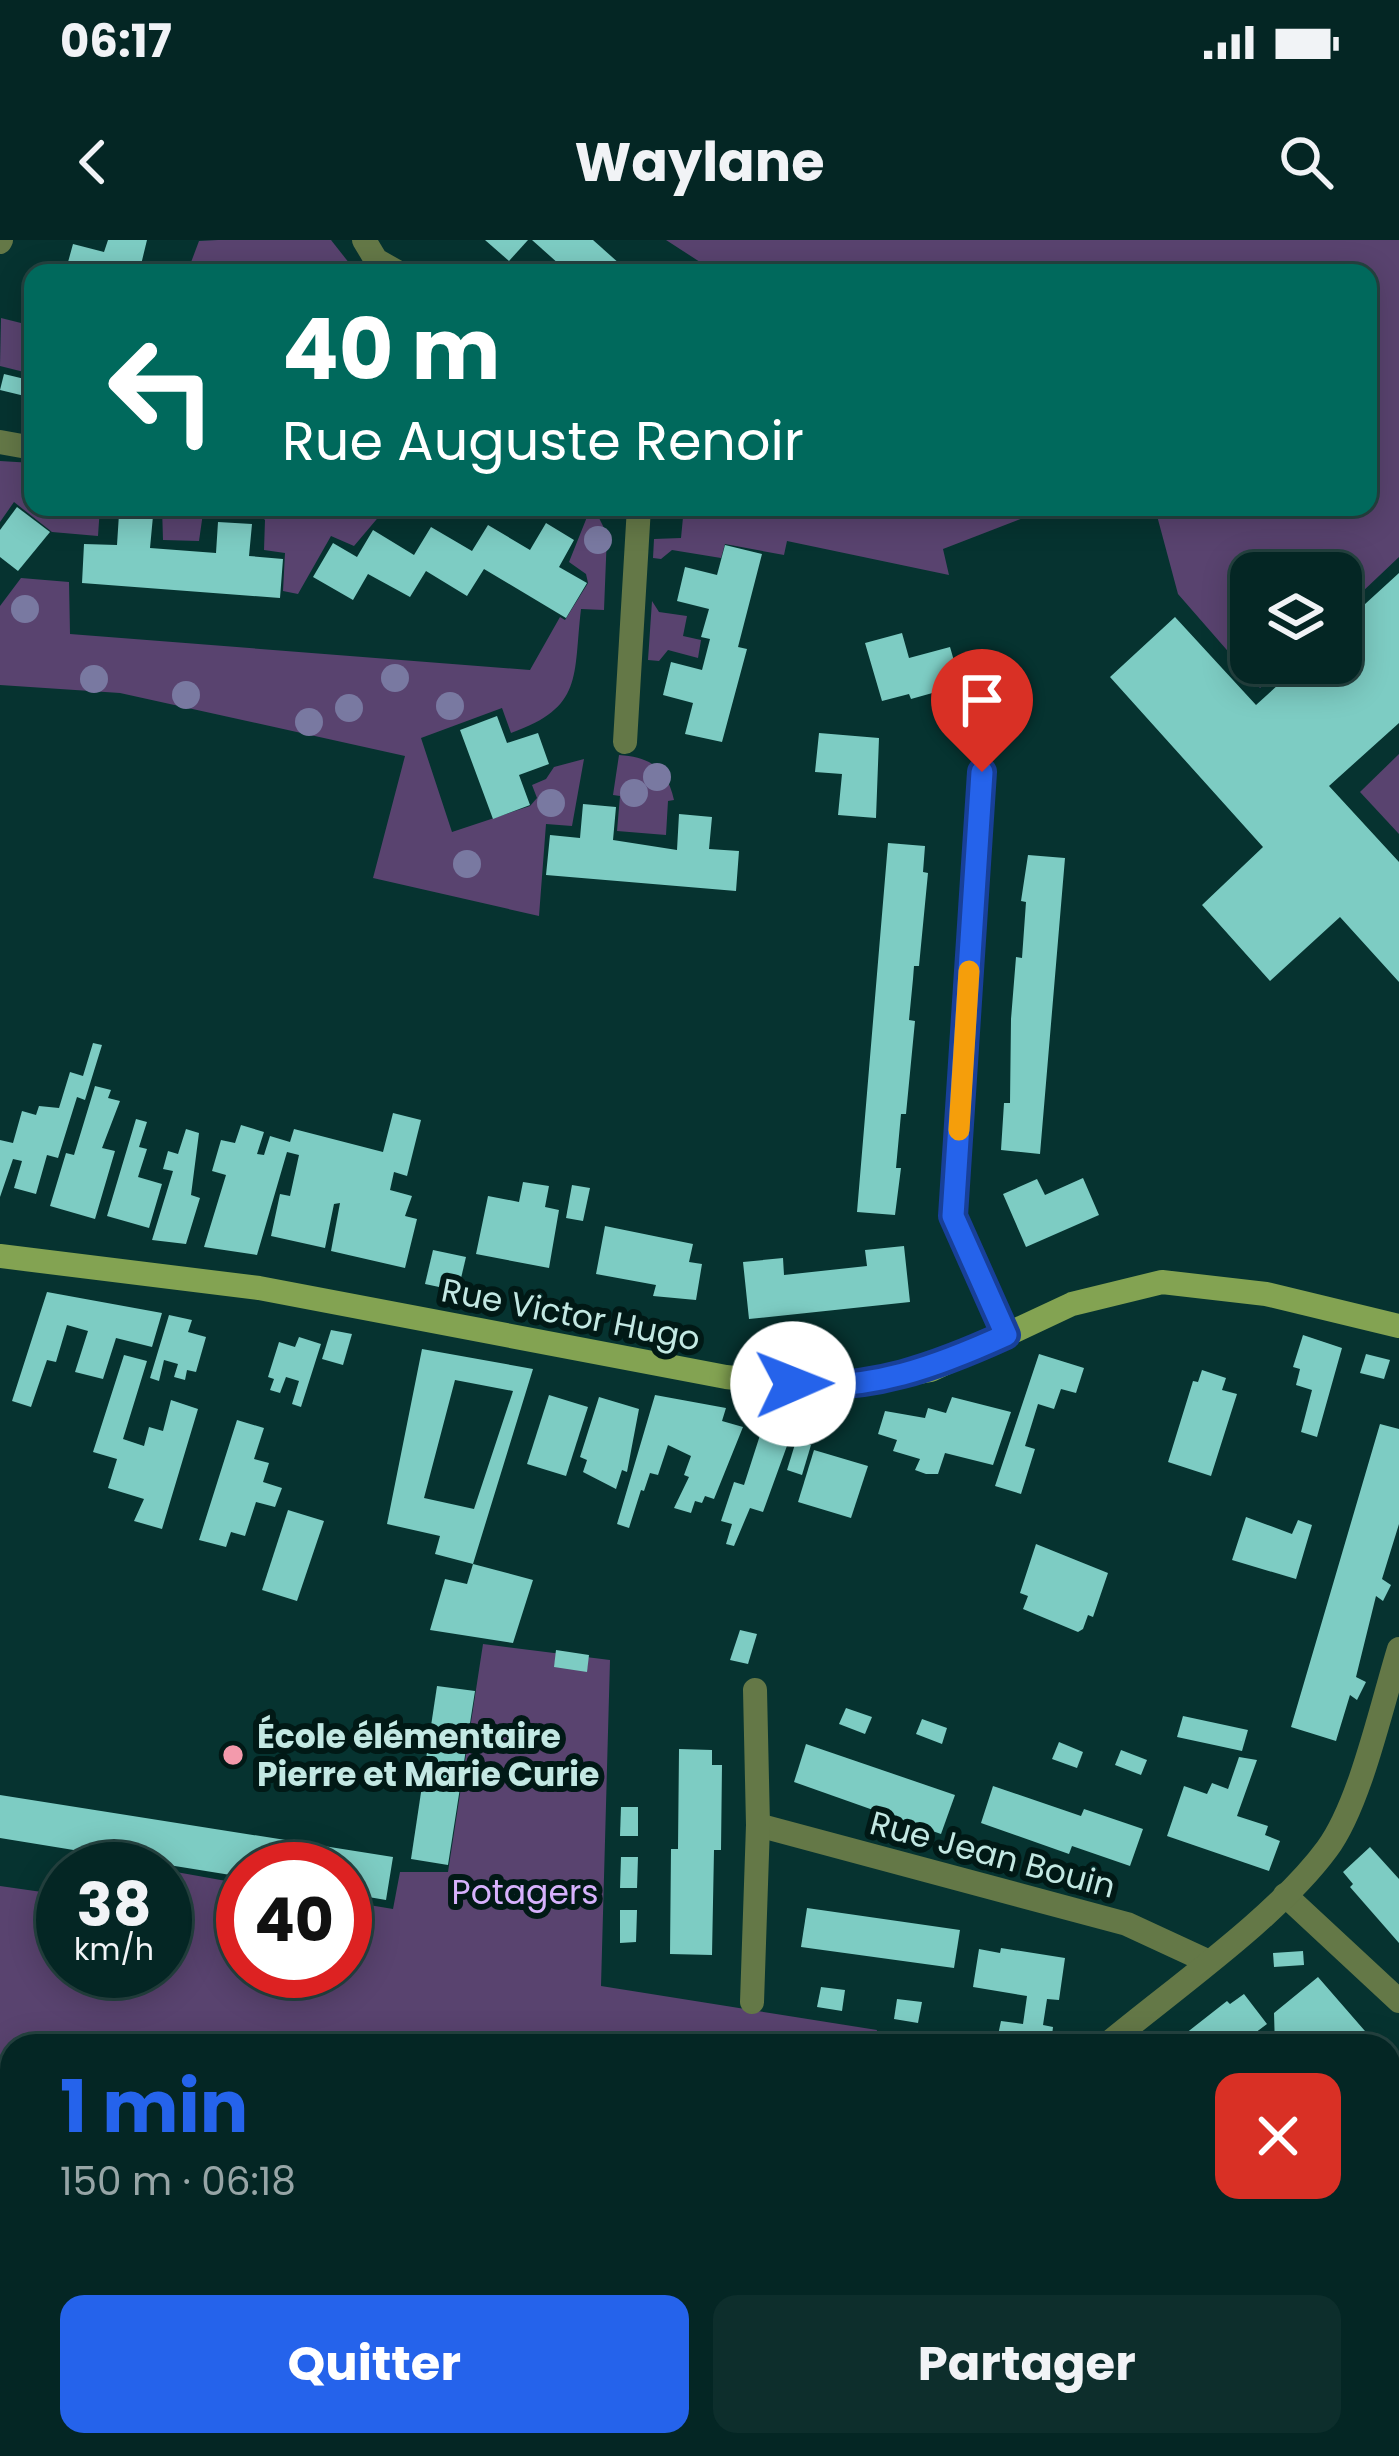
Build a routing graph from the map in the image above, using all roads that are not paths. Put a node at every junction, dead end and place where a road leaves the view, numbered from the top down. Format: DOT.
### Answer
graph roads {
  1 [pos="364,240"];
  2 [pos="383,264"];
  3 [pos="638,516"];
  4 [pos="625,742"];
  5 [pos="982,772"];
  6 [pos="0,1256"];
  7 [pos="1399,1326"];
  8 [pos="1006,1335"];
  9 [pos="1399,1649"];
  10 [pos="755,1690"];
  11 [pos="758,1825"];
  12 [pos="1285,1895"];
  13 [pos="1207,1961"];
  14 [pos="1399,2000"];
  15 [pos="752,2002"];
  16 [pos="1120,2034"];
  1 -- 2 [label="street"];
  3 -- 4 [label="street"];
  5 -- 8 [label="street"];
  6 -- 8 [label="street, Rue Victor Hugo"];
  7 -- 8 [label="street, Rue Victor Hugo"];
  9 -- 12 [label="street"];
  10 -- 11 [label="street"];
  11 -- 13 [label="street, Rue Jean Bouin"];
  11 -- 15 [label="street"];
  12 -- 13 [label="street"];
  12 -- 14 [label="street"];
  13 -- 16 [label="street"];
}
